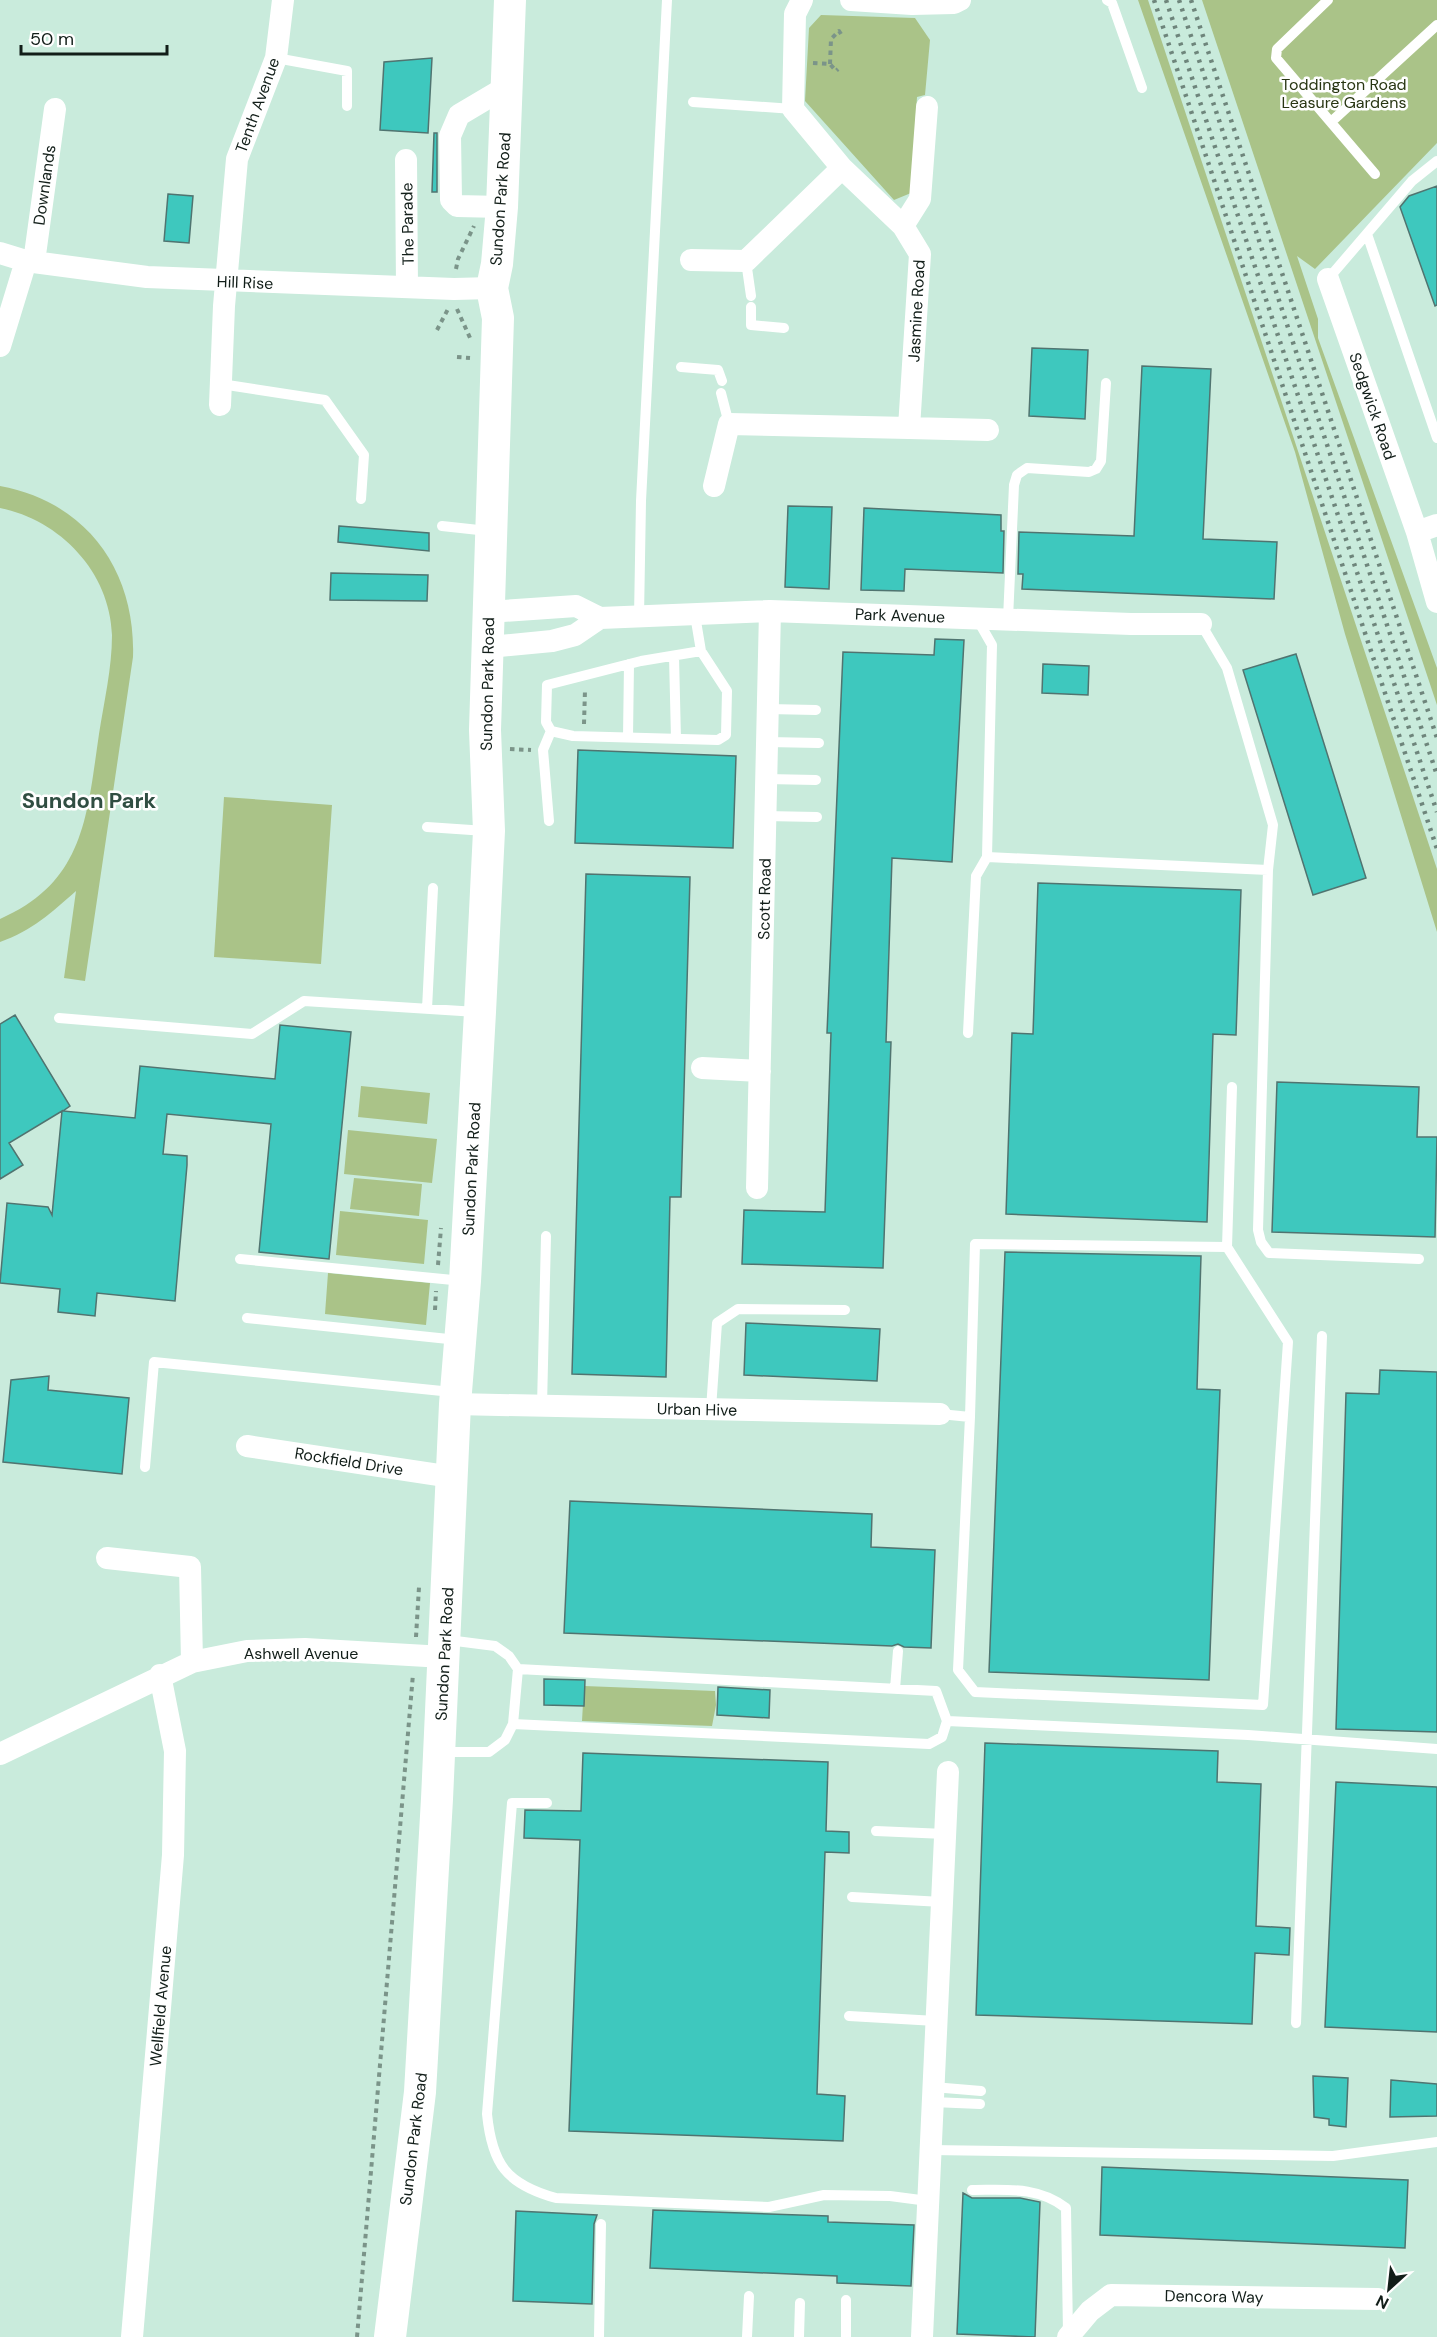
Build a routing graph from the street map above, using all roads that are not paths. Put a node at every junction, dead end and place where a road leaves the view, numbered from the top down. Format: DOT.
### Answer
graph roads {
  1 [pos="283,0"];
  2 [pos="510,0"];
  3 [pos="667,0"];
  4 [pos="802,0"];
  5 [pos="851,0"];
  6 [pos="960,0"];
  7 [pos="1107,0"];
  8 [pos="1328,0"];
  9 [pos="912,2"];
  10 [pos="1437,25"];
  11 [pos="276,58"];
  12 [pos="508,86"];
  13 [pos="1142,88"];
  14 [pos="693,102"];
  15 [pos="347,106"];
  16 [pos="927,107"];
  17 [pos="55,109"];
  18 [pos="793,109"];
  19 [pos="1330,122"];
  20 [pos="406,160"];
  21 [pos="1437,161"];
  22 [pos="842,168"];
  23 [pos="1375,174"];
  24 [pos="502,207"];
  25 [pos="903,226"];
  26 [pos="1367,234"];
  27 [pos="0,253"];
  28 [pos="691,260"];
  29 [pos="30,261"];
  30 [pos="747,261"];
  31 [pos="1328,279"];
  32 [pos="227,282"];
  33 [pos="407,287"];
  34 [pos="492,288"];
  35 [pos="784,328"];
  36 [pos="0,346"];
  37 [pos="681,368"];
  38 [pos="722,381"];
  39 [pos="1106,383"];
  40 [pos="721,393"];
  41 [pos="221,395"];
  42 [pos="729,424"];
  43 [pos="909,428"];
  44 [pos="988,430"];
  45 [pos="1437,438"];
  46 [pos="714,486"];
  47 [pos="361,499"];
  48 [pos="442,526"];
  49 [pos="1427,529"];
  50 [pos="491,531"];
  51 [pos="1437,602"];
  52 [pos="770,611"];
  53 [pos="488,612"];
  54 [pos="694,615"];
  55 [pos="975,617"];
  56 [pos="600,618"];
  57 [pos="639,618"];
  58 [pos="1008,619"];
  59 [pos="1201,624"];
  60 [pos="489,647"];
  61 [pos="701,651"];
  62 [pos="674,656"];
  63 [pos="629,664"];
  64 [pos="768,709"];
  65 [pos="816,710"];
  66 [pos="551,731"];
  67 [pos="628,737"];
  68 [pos="676,739"];
  69 [pos="768,742"];
  70 [pos="819,743"];
  71 [pos="766,779"];
  72 [pos="816,780"];
  73 [pos="765,816"];
  74 [pos="817,817"];
  75 [pos="549,821"];
  76 [pos="426,827"];
  77 [pos="489,831"];
  78 [pos="987,857"];
  79 [pos="1268,870"];
  80 [pos="433,888"];
  81 [pos="426,1009"];
  82 [pos="480,1012"];
  83 [pos="59,1018"];
  84 [pos="968,1034"];
  85 [pos="702,1068"];
  86 [pos="760,1071"];
  87 [pos="1232,1087"];
  88 [pos="757,1188"];
  89 [pos="546,1236"];
  90 [pos="1227,1246"];
  91 [pos="240,1259"];
  92 [pos="1419,1260"];
  93 [pos="465,1281"];
  94 [pos="845,1310"];
  95 [pos="248,1318"];
  96 [pos="1322,1336"];
  97 [pos="461,1340"];
  98 [pos="455,1398"];
  99 [pos="542,1406"];
  100 [pos="711,1409"];
  101 [pos="940,1414"];
  102 [pos="969,1417"];
  103 [pos="247,1446"];
  104 [pos="145,1467"];
  105 [pos="452,1477"];
  106 [pos="107,1558"];
  107 [pos="435,1651"];
  108 [pos="898,1651"];
  109 [pos="192,1662"];
  110 [pos="518,1669"];
  111 [pos="160,1675"];
  112 [pos="895,1689"];
  113 [pos="947,1721"];
  114 [pos="513,1724"];
  115 [pos="1307,1739"];
  116 [pos="1437,1749"];
  117 [pos="440,1751"];
  118 [pos="0,1754"];
  119 [pos="948,1772"];
  120 [pos="547,1803"];
  121 [pos="876,1831"];
  122 [pos="945,1834"];
  123 [pos="852,1897"];
  124 [pos="942,1902"];
  125 [pos="849,2016"];
  126 [pos="936,2021"];
  127 [pos="1296,2023"];
  128 [pos="981,2091"];
  129 [pos="933,2095"];
  130 [pos="980,2104"];
  131 [pos="1437,2142"];
  132 [pos="930,2150"];
  133 [pos="972,2190"];
  134 [pos="928,2201"];
  135 [pos="601,2224"];
  136 [pos="749,2296"];
  137 [pos="1378,2299"];
  138 [pos="846,2300"];
  139 [pos="800,2303"];
  140 [pos="132,2337"];
  141 [pos="390,2337"];
  142 [pos="599,2337"];
  143 [pos="747,2337"];
  144 [pos="799,2337"];
  145 [pos="846,2337"];
  146 [pos="921,2337"];
  147 [pos="1068,2337"];
  1 -- 11 [label="street, Tenth Avenue"];
  2 -- 12 [label="street, Sundon Park Road"];
  3 -- 57 [label="lane"];
  4 -- 18 [label="street"];
  5 -- 9 [label="street"];
  6 -- 9 [label="street"];
  7 -- 13 [label="lane"];
  8 -- 19 [label="lane"];
  10 -- 19 [label="lane"];
  11 -- 15 [label="lane"];
  11 -- 32 [label="street, Tenth Avenue"];
  12 -- 24 [label="street, Sundon Park Road"];
  12 -- 24 [label="street"];
  14 -- 18 [label="lane"];
  16 -- 25 [label="street"];
  17 -- 29 [label="street, Downlands"];
  18 -- 22 [label="street, Jasmine Road"];
  19 -- 23 [label="lane"];
  20 -- 33 [label="street, The Parade"];
  21 -- 26 [label="lane"];
  22 -- 25 [label="street, Jasmine Road"];
  22 -- 30 [label="street"];
  24 -- 34 [label="street, Sundon Park Road"];
  25 -- 43 [label="street, Jasmine Road"];
  26 -- 31 [label="lane"];
  26 -- 45 [label="lane"];
  27 -- 29 [label="street, Hill Rise"];
  28 -- 30 [label="street"];
  29 -- 32 [label="street, Hill Rise"];
  29 -- 36 [label="street, Downlands"];
  30 -- 35 [label="lane"];
  31 -- 49 [label="street, Sedgwick Road"];
  32 -- 33 [label="street, Hill Rise"];
  32 -- 41 [label="street, Tenth Avenue"];
  33 -- 34 [label="street, Hill Rise"];
  34 -- 50 [label="street, Sundon Park Road"];
  37 -- 38 [label="lane"];
  39 -- 58 [label="lane"];
  40 -- 42 [label="lane"];
  41 -- 47 [label="lane"];
  42 -- 43 [label="street"];
  42 -- 46 [label="street"];
  43 -- 44 [label="street"];
  48 -- 50 [label="lane"];
  49 -- 51 [label="street, Sedgwick Road"];
  50 -- 53 [label="street, Sundon Park Road"];
  52 -- 54 [label="street, Park Avenue"];
  52 -- 55 [label="street, Park Avenue"];
  52 -- 64 [label="street, Scott Road"];
  53 -- 56 [label="street, Park Avenue"];
  53 -- 60 [label="street, Sundon Park Road"];
  54 -- 57 [label="street, Park Avenue"];
  54 -- 61 [label="lane"];
  55 -- 58 [label="street, Park Avenue"];
  55 -- 78 [label="lane"];
  56 -- 57 [label="street, Park Avenue"];
  56 -- 60 [label="street"];
  58 -- 59 [label="street, Park Avenue"];
  59 -- 79 [label="lane"];
  60 -- 77 [label="street, Sundon Park Road"];
  61 -- 62 [label="lane"];
  61 -- 68 [label="lane"];
  62 -- 63 [label="lane"];
  62 -- 68 [label="lane"];
  63 -- 66 [label="lane"];
  63 -- 67 [label="lane"];
  64 -- 65 [label="lane"];
  64 -- 69 [label="street, Scott Road"];
  66 -- 67 [label="lane"];
  66 -- 75 [label="lane"];
  67 -- 68 [label="lane"];
  69 -- 70 [label="lane"];
  69 -- 71 [label="street, Scott Road"];
  71 -- 72 [label="lane"];
  71 -- 73 [label="street, Scott Road"];
  73 -- 74 [label="lane"];
  73 -- 86 [label="street, Scott Road"];
  76 -- 77 [label="lane"];
  77 -- 82 [label="street, Sundon Park Road"];
  78 -- 79 [label="lane"];
  78 -- 84 [label="lane"];
  79 -- 92 [label="lane"];
  80 -- 81 [label="lane"];
  81 -- 82 [label="lane"];
  81 -- 83 [label="lane"];
  82 -- 93 [label="street, Sundon Park Road"];
  85 -- 86 [label="street"];
  86 -- 88 [label="street, Scott Road"];
  87 -- 90 [label="lane"];
  89 -- 99 [label="lane"];
  90 -- 102 [label="lane"];
  90 -- 102 [label="lane"];
  91 -- 93 [label="lane"];
  93 -- 97 [label="street, Sundon Park Road"];
  94 -- 100 [label="lane"];
  95 -- 97 [label="lane"];
  96 -- 115 [label="lane"];
  97 -- 98 [label="street, Sundon Park Road"];
  98 -- 99 [label="street, Urban Hive"];
  98 -- 104 [label="lane"];
  98 -- 105 [label="street, Sundon Park Road"];
  99 -- 100 [label="street, Urban Hive"];
  100 -- 101 [label="street, Urban Hive"];
  101 -- 102 [label="lane"];
  103 -- 105 [label="street, Rockfield Drive"];
  105 -- 107 [label="street, Sundon Park Road"];
  106 -- 109 [label="street"];
  107 -- 109 [label="street, Ashwell Avenue"];
  107 -- 110 [label="lane"];
  107 -- 117 [label="street, Sundon Park Road"];
  108 -- 112 [label="lane"];
  109 -- 111 [label="street, Ashwell Avenue"];
  110 -- 112 [label="lane"];
  110 -- 114 [label="lane"];
  111 -- 118 [label="street, Ashwell Avenue"];
  111 -- 140 [label="street, Wellfield Avenue"];
  112 -- 113 [label="lane"];
  113 -- 114 [label="lane"];
  113 -- 115 [label="lane"];
  114 -- 117 [label="lane"];
  115 -- 116 [label="lane"];
  115 -- 127 [label="lane"];
  117 -- 141 [label="street, Sundon Park Road"];
  119 -- 122 [label="street"];
  120 -- 134 [label="lane"];
  121 -- 122 [label="lane"];
  122 -- 124 [label="street"];
  123 -- 124 [label="lane"];
  124 -- 126 [label="street"];
  125 -- 126 [label="lane"];
  126 -- 129 [label="street"];
  128 -- 129 [label="lane"];
  129 -- 130 [label="lane"];
  129 -- 132 [label="street"];
  131 -- 132 [label="lane"];
  132 -- 134 [label="street"];
  133 -- 147 [label="lane"];
  134 -- 146 [label="street"];
  135 -- 142 [label="lane"];
  136 -- 143 [label="lane"];
  137 -- 147 [label="street, Dencora Way"];
  138 -- 145 [label="lane"];
  139 -- 144 [label="lane"];
}
